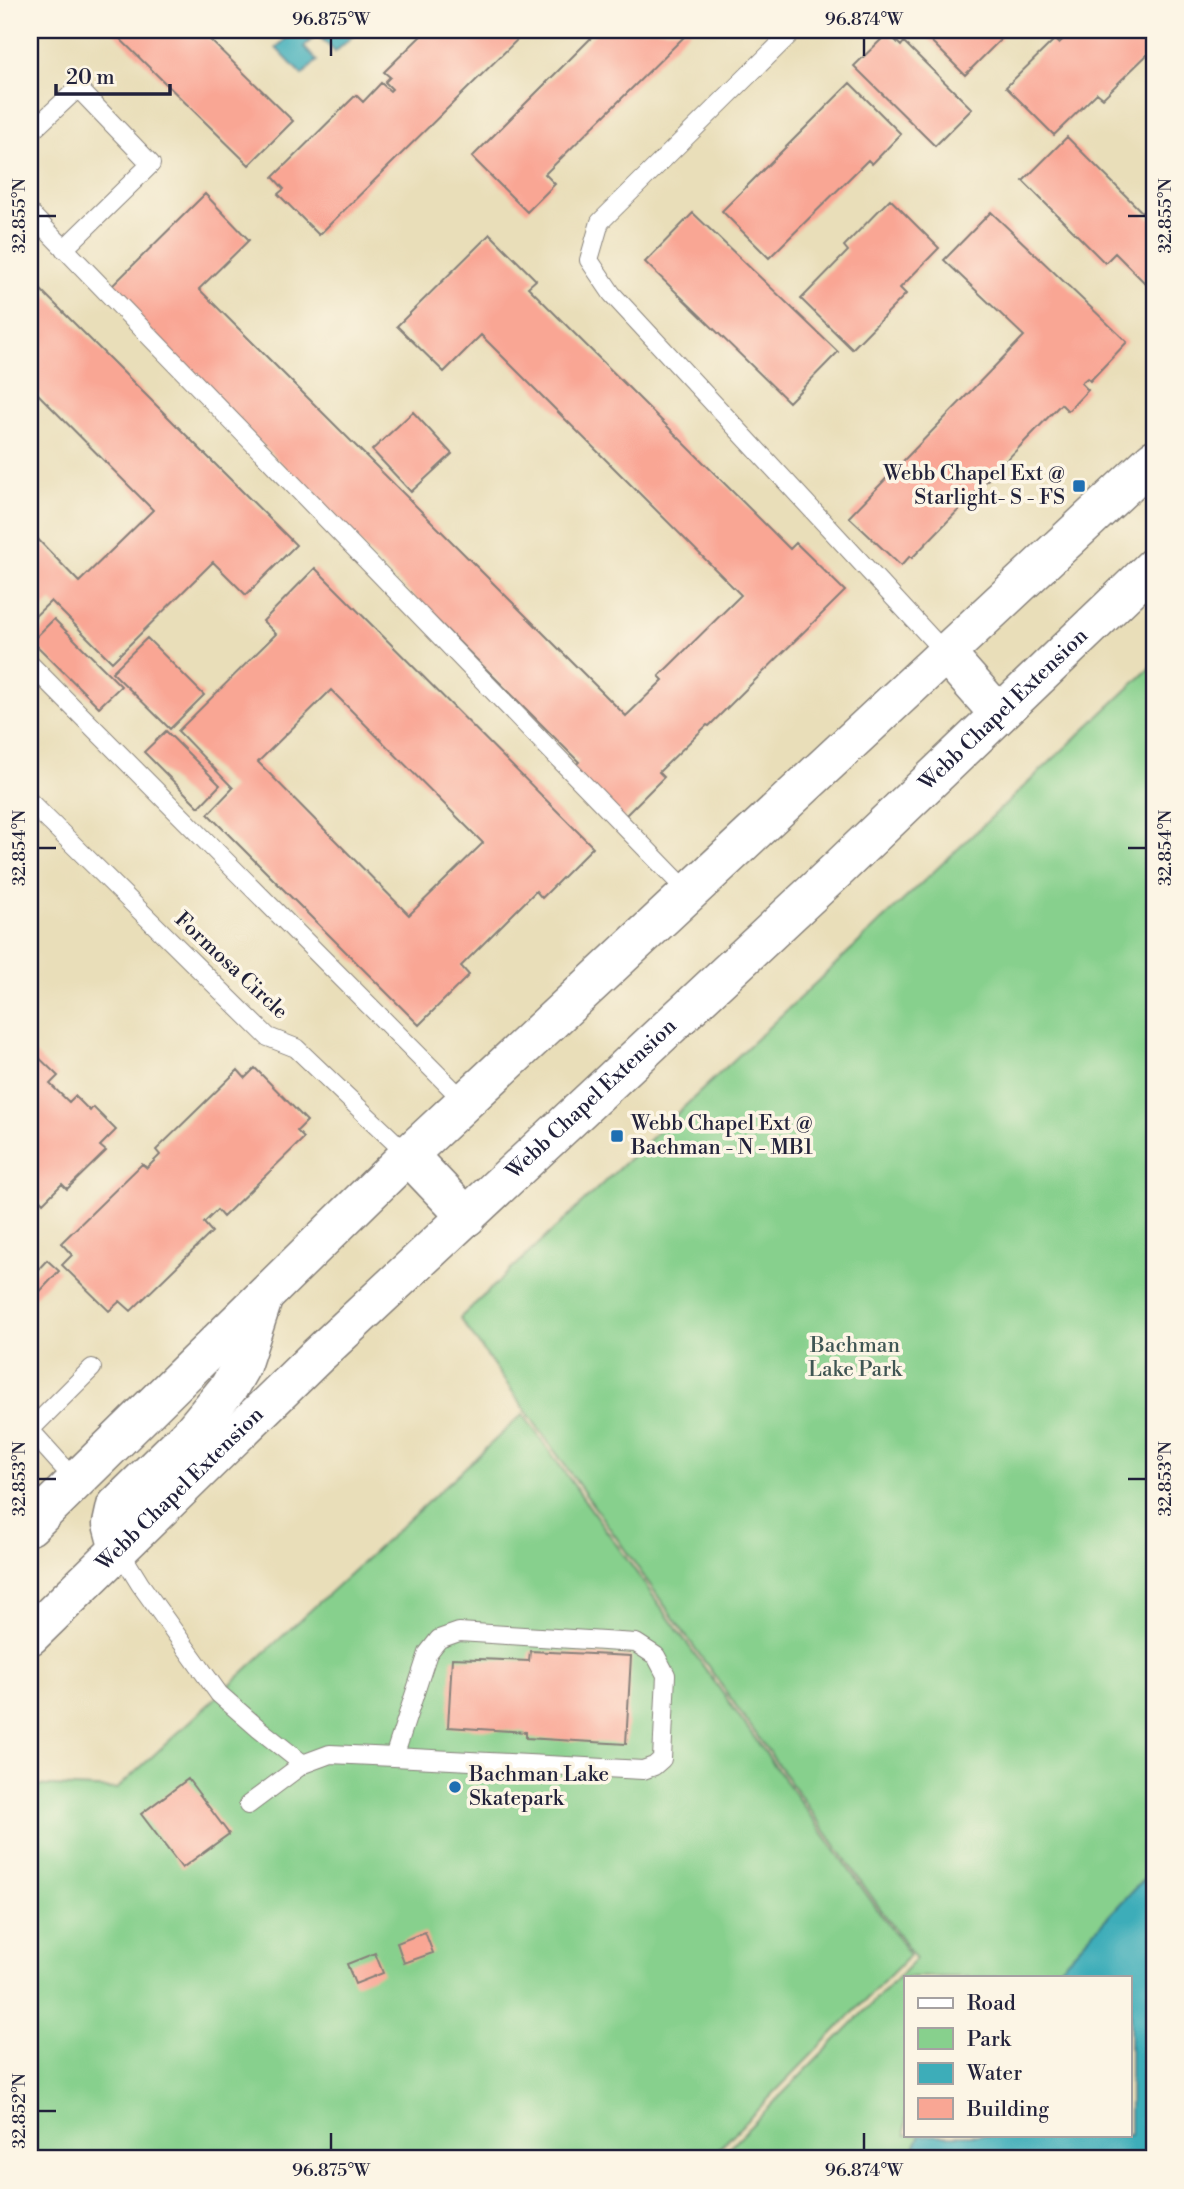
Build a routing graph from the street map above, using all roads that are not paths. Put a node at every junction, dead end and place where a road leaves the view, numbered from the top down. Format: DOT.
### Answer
graph roads {
  1 [pos="793,30"];
  2 [pos="30,133"];
  3 [pos="30,213"];
  4 [pos="64,249"];
  5 [pos="1154,459"];
  6 [pos="1154,566"];
  7 [pos="946,654"];
  8 [pos="30,664"];
  9 [pos="999,714"];
  10 [pos="30,802"];
  11 [pos="689,892"];
  12 [pos="465,1102"];
  13 [pos="408,1155"];
  14 [pos="467,1217"];
  15 [pos="263,1297"];
  16 [pos="92,1368"];
  17 [pos="76,1481"];
  18 [pos="30,1526"];
  19 [pos="119,1550"];
  20 [pos="30,1636"];
  21 [pos="394,1757"];
  22 [pos="303,1764"];
  23 [pos="248,1805"];
  1 -- 7 [label="lane"];
  2 -- 4 [label="lane"];
  3 -- 4 [label="lane"];
  4 -- 11 [label="lane"];
  5 -- 7 [label="main road"];
  6 -- 9 [label="main road, Webb Chapel Extension"];
  7 -- 9 [label="main road"];
  7 -- 11 [label="main road"];
  8 -- 12 [label="lane"];
  9 -- 14 [label="main road, Webb Chapel Extension"];
  10 -- 13 [label="lane, Formosa Circle"];
  11 -- 12 [label="main road"];
  12 -- 13 [label="main road"];
  13 -- 14 [label="main road"];
  13 -- 15 [label="main road"];
  14 -- 19 [label="main road, Webb Chapel Extension"];
  15 -- 17 [label="main road"];
  15 -- 19 [label="main road"];
  16 -- 17 [label="lane"];
  17 -- 18 [label="main road"];
  19 -- 20 [label="main road, Webb Chapel Extension"];
  19 -- 22 [label="lane"];
  21 -- 21 [label="lane"];
  21 -- 22 [label="lane"];
  22 -- 23 [label="lane"];
}
